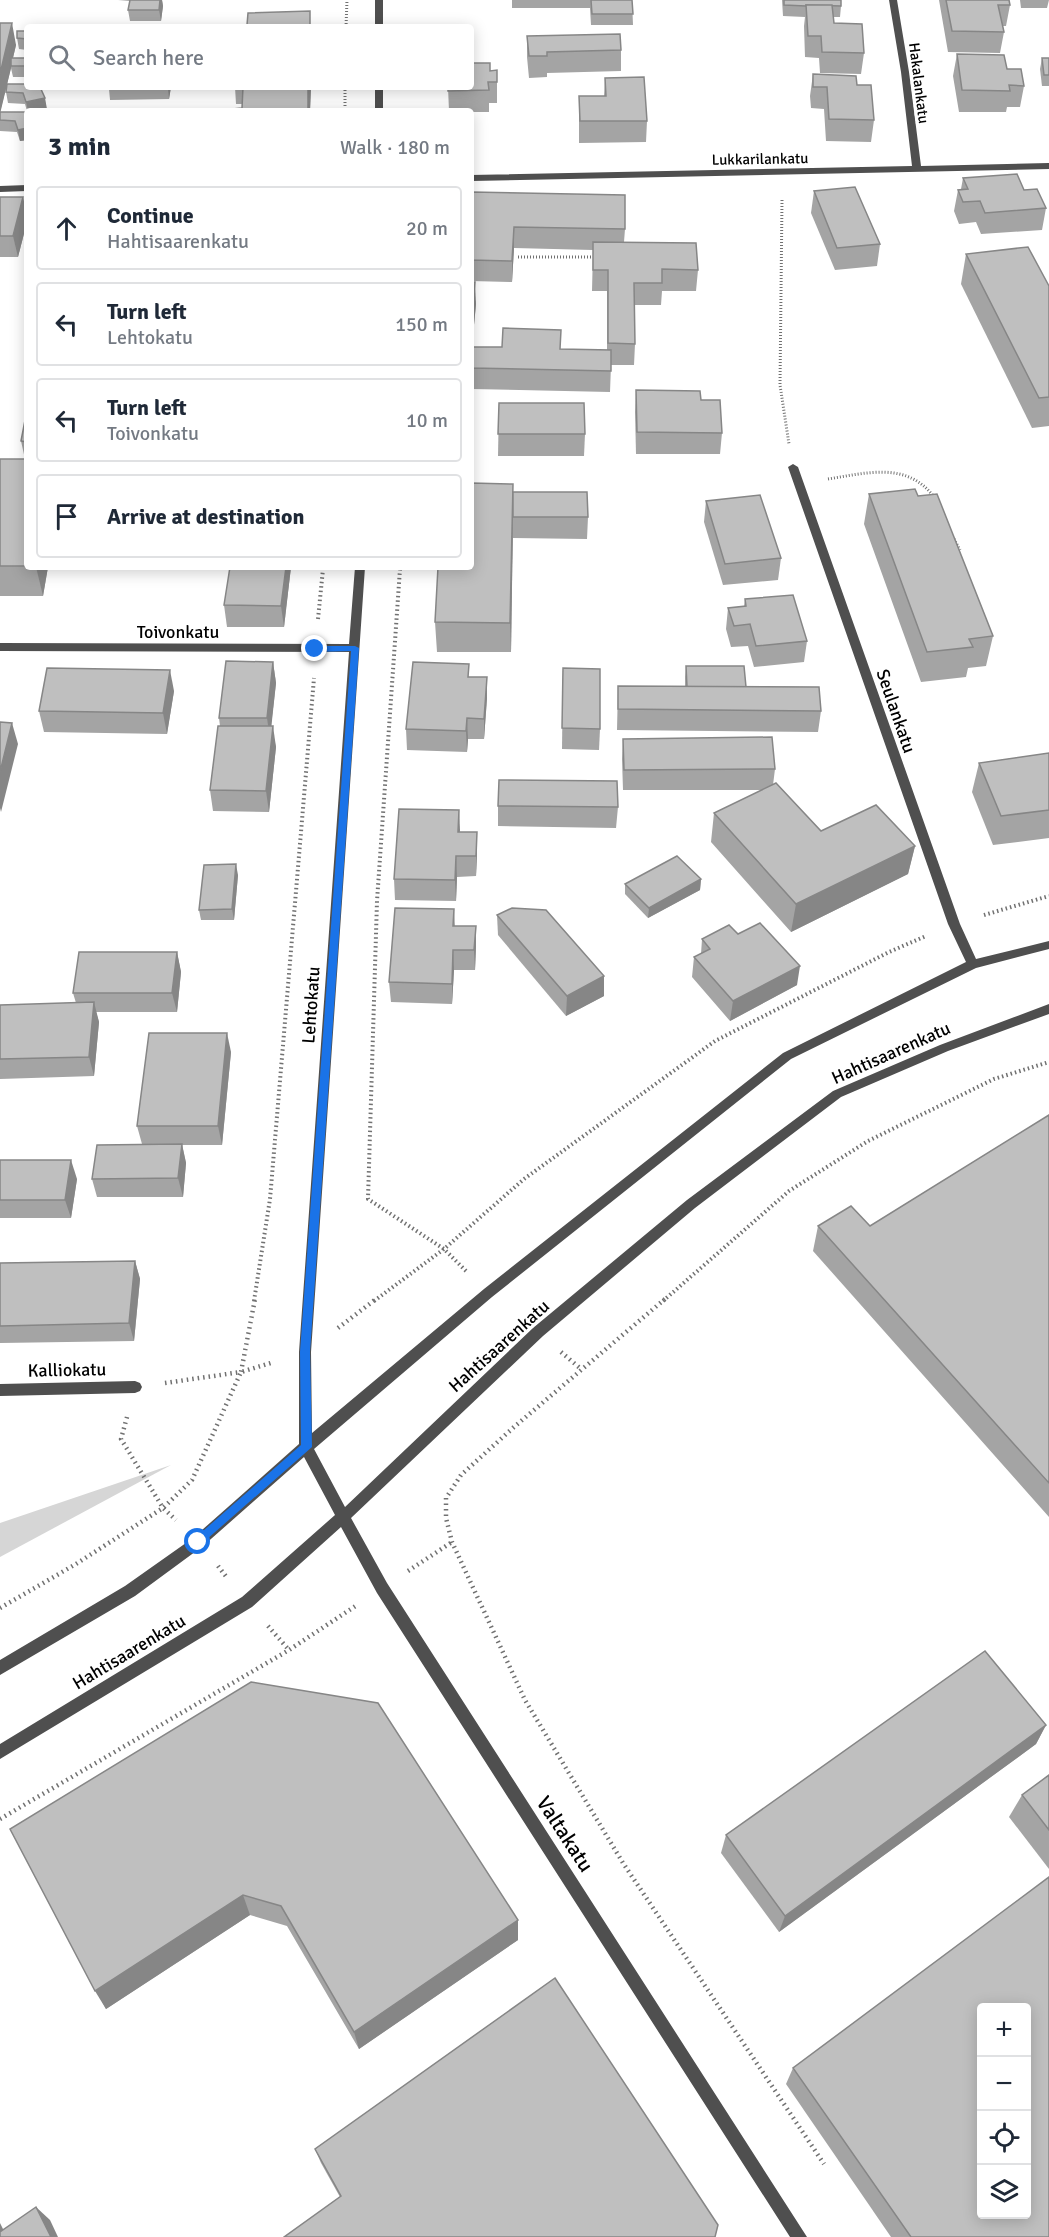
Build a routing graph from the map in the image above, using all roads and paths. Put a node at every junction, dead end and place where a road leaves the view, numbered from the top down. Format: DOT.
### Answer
graph roads {
  1 [pos="346,0"];
  2 [pos="379,0"];
  3 [pos="894,0"];
  4 [pos="346,24"];
  5 [pos="379,24"];
  6 [pos="345,90"];
  7 [pos="379,90"];
  8 [pos="345,108"];
  9 [pos="379,108"];
  10 [pos="1049,166"];
  11 [pos="916,170"];
  12 [pos="782,172"];
  13 [pos="474,177"];
  14 [pos="24,188"];
  15 [pos="0,189"];
  16 [pos="600,256"];
  17 [pos="518,257"];
  18 [pos="793,467"];
  19 [pos="798,482"];
  20 [pos="936,501"];
  21 [pos="950,531"];
  22 [pos="960,550"];
  23 [pos="322,570"];
  24 [pos="360,570"];
  25 [pos="400,570"];
  26 [pos="0,647"];
  27 [pos="355,648"];
  28 [pos="315,649"];
  29 [pos="1049,896"];
  30 [pos="954,924"];
  31 [pos="1049,945"];
  32 [pos="973,964"];
  33 [pos="1049,1009"];
  34 [pos="1049,1062"];
  35 [pos="444,1249"];
  36 [pos="488,1293"];
  37 [pos="538,1332"];
  38 [pos="305,1352"];
  39 [pos="581,1369"];
  40 [pos="241,1372"];
  41 [pos="135,1387"];
  42 [pos="0,1390"];
  43 [pos="306,1447"];
  44 [pos="163,1508"];
  45 [pos="343,1516"];
  46 [pos="0,1608"];
  47 [pos="289,1650"];
  48 [pos="0,1668"];
  49 [pos="0,1752"];
  50 [pos="0,1819"];
  51 [pos="824,2164"];
  52 [pos="799,2237"];
  1 -- 4 [label="path"];
  2 -- 5 [label="street"];
  3 -- 11 [label="street, Hakalankatu"];
  6 -- 8 [label="path"];
  7 -- 9 [label="street"];
  10 -- 11 [label="street, Lukkarilankatu"];
  11 -- 12 [label="street, Lukkarilankatu"];
  12 -- 13 [label="street, Lukkarilankatu"];
  12 -- 18 [label="path"];
  14 -- 15 [label="street"];
  16 -- 17 [label="path"];
  18 -- 19 [label="street, Seulankatu"];
  19 -- 20 [label="path"];
  19 -- 30 [label="street, Seulankatu"];
  21 -- 22 [label="path"];
  23 -- 28 [label="path"];
  24 -- 27 [label="street, Lehtokatu"];
  25 -- 35 [label="path"];
  26 -- 28 [label="street, Toivonkatu"];
  27 -- 28 [label="street, Toivonkatu"];
  27 -- 38 [label="street, Lehtokatu"];
  28 -- 40 [label="path"];
  29 -- 30 [label="path"];
  30 -- 32 [label="street, Seulankatu"];
  30 -- 35 [label="path"];
  31 -- 32 [label="street"];
  32 -- 36 [label="street"];
  33 -- 37 [label="street, Hahtisaarenkatu"];
  34 -- 39 [label="path"];
  35 -- 36 [label="path"];
  35 -- 38 [label="path"];
  36 -- 43 [label="street"];
  37 -- 39 [label="path"];
  37 -- 45 [label="street, Hahtisaarenkatu"];
  38 -- 40 [label="path"];
  38 -- 43 [label="street, Lehtokatu"];
  39 -- 51 [label="path"];
  40 -- 41 [label="path"];
  40 -- 44 [label="path"];
  41 -- 42 [label="street, Kalliokatu"];
  41 -- 44 [label="path"];
  43 -- 45 [label="street, Valtakatu"];
  43 -- 48 [label="street"];
  44 -- 46 [label="path"];
  45 -- 49 [label="street, Hahtisaarenkatu"];
  45 -- 52 [label="street, Valtakatu"];
  47 -- 50 [label="path"];
}
